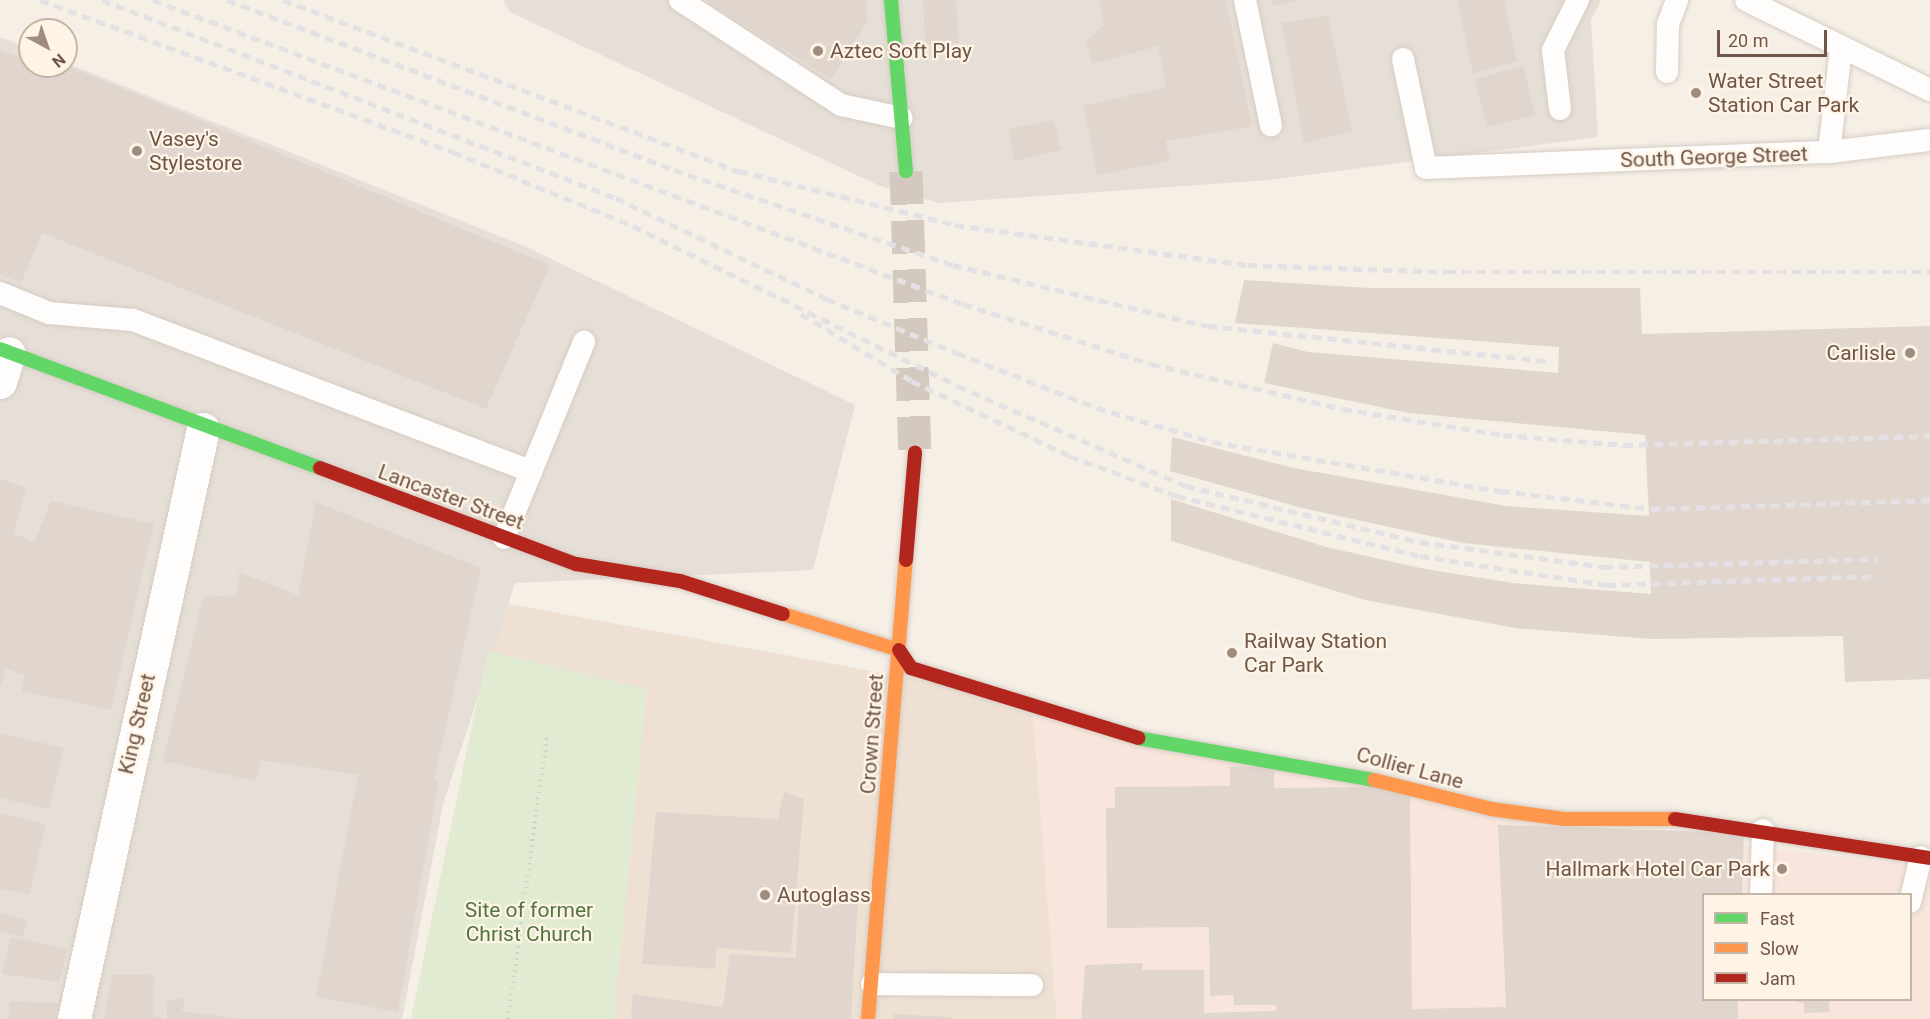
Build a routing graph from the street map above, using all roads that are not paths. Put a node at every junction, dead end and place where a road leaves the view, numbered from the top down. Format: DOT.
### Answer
graph roads {
  1 [pos="680,0"];
  2 [pos="891,0"];
  3 [pos="1245,0"];
  4 [pos="1578,0"];
  5 [pos="1677,0"];
  6 [pos="1746,0"];
  7 [pos="1841,48"];
  8 [pos="1403,59"];
  9 [pos="1667,72"];
  10 [pos="1930,90"];
  11 [pos="1560,109"];
  12 [pos="902,118"];
  13 [pos="1271,125"];
  14 [pos="1930,140"];
  15 [pos="1829,152"];
  16 [pos="906,171"];
  17 [pos="0,293"];
  18 [pos="584,342"];
  19 [pos="3,362"];
  20 [pos="203,429"];
  21 [pos="915,452"];
  22 [pos="531,471"];
  23 [pos="504,538"];
  24 [pos="899,650"];
  25 [pos="1763,830"];
  26 [pos="1925,858"];
  27 [pos="1761,893"];
  28 [pos="1912,899"];
  29 [pos="872,984"];
  30 [pos="1032,985"];
  31 [pos="74,1019"];
  32 [pos="868,1019"];
  1 -- 12 [label="lane"];
  2 -- 12 [label="street"];
  3 -- 13 [label="lane"];
  4 -- 11 [label="lane"];
  5 -- 9 [label="lane"];
  6 -- 7 [label="lane"];
  7 -- 10 [label="lane"];
  7 -- 15 [label="lane"];
  8 -- 15 [label="lane, South George Street"];
  12 -- 16 [label="street"];
  14 -- 15 [label="lane, South George Street"];
  17 -- 22 [label="lane"];
  18 -- 22 [label="lane"];
  19 -- 20 [label="street, Lancaster Street"];
  20 -- 23 [label="street, Lancaster Street"];
  20 -- 31 [label="street, King Street"];
  21 -- 24 [label="street, Crown Street"];
  22 -- 23 [label="lane"];
  23 -- 24 [label="street, Lancaster Street"];
  24 -- 25 [label="street, Collier Lane"];
  24 -- 29 [label="street, Crown Street"];
  25 -- 26 [label="street, Collier Lane"];
  25 -- 27 [label="lane"];
  26 -- 28 [label="lane"];
  29 -- 30 [label="lane"];
  29 -- 32 [label="street, Crown Street"];
}
